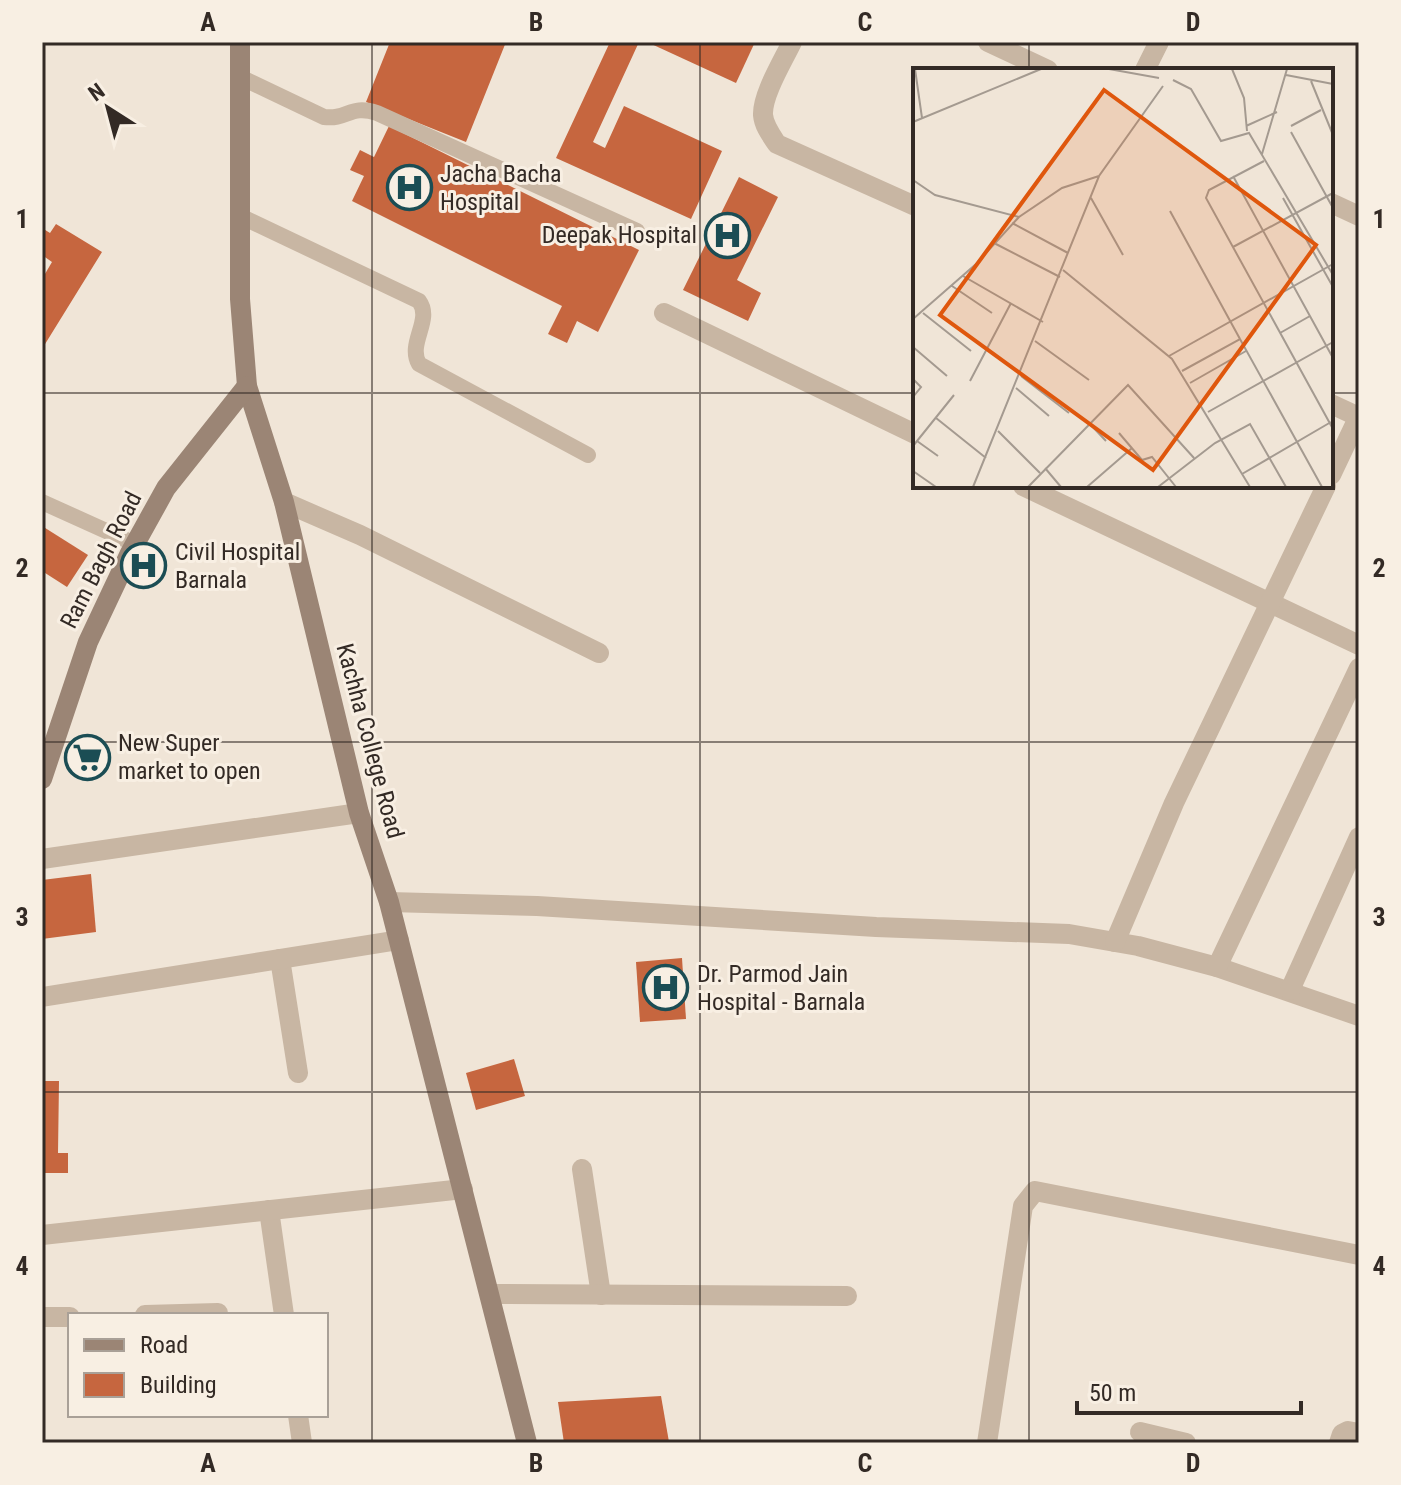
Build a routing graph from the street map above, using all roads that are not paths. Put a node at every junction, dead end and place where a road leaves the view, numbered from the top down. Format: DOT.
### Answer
graph roads {
  1 [pos="240,42"];
  2 [pos="792,42"];
  3 [pos="988,42"];
  4 [pos="1159,42"];
  5 [pos="1044,68"];
  6 [pos="1146,68"];
  7 [pos="240,77"];
  8 [pos="1333,204"];
  9 [pos="913,205"];
  10 [pos="240,216"];
  11 [pos="1359,216"];
  12 [pos="637,231"];
  13 [pos="664,313"];
  14 [pos="247,386"];
  15 [pos="1333,405"];
  16 [pos="1359,417"];
  17 [pos="913,433"];
  18 [pos="588,455"];
  19 [pos="1333,471"];
  20 [pos="1027,488"];
  21 [pos="1325,488"];
  22 [pos="42,502"];
  23 [pos="284,502"];
  24 [pos="135,544"];
  25 [pos="1270,605"];
  26 [pos="1359,645"];
  27 [pos="599,653"];
  28 [pos="1359,668"];
  29 [pos="42,779"];
  30 [pos="359,813"];
  31 [pos="1359,837"];
  32 [pos="42,859"];
  33 [pos="389,902"];
  34 [pos="399,940"];
  35 [pos="1115,942"];
  36 [pos="280,959"];
  37 [pos="1217,967"];
  38 [pos="1290,990"];
  39 [pos="42,997"];
  40 [pos="1359,1016"];
  41 [pos="298,1073"];
  42 [pos="582,1169"];
  43 [pos="463,1189"];
  44 [pos="269,1210"];
  45 [pos="42,1235"];
  46 [pos="1359,1255"];
  47 [pos="491,1294"];
  48 [pos="601,1295"];
  49 [pos="847,1296"];
  50 [pos="284,1313"];
  51 [pos="42,1317"];
  52 [pos="68,1317"];
  53 [pos="298,1417"];
  54 [pos="1140,1432"];
  55 [pos="1359,1433"];
  56 [pos="302,1443"];
  57 [pos="527,1443"];
  58 [pos="987,1443"];
  59 [pos="1186,1443"];
  60 [pos="1339,1443"];
  1 -- 7 [label="street, Kachha College Road"];
  2 -- 9 [label="street"];
  3 -- 5 [label="street"];
  4 -- 6 [label="street"];
  7 -- 10 [label="street, Kachha College Road"];
  7 -- 12 [label="lane"];
  8 -- 11 [label="street"];
  10 -- 14 [label="street, Kachha College Road"];
  10 -- 18 [label="lane"];
  13 -- 17 [label="street"];
  14 -- 23 [label="street, Kachha College Road"];
  14 -- 24 [label="street, Ram Bagh Road"];
  15 -- 16 [label="street"];
  16 -- 19 [label="street"];
  20 -- 25 [label="street"];
  21 -- 25 [label="street"];
  22 -- 24 [label="lane"];
  23 -- 27 [label="street"];
  23 -- 30 [label="street, Kachha College Road"];
  24 -- 29 [label="street, Ram Bagh Road"];
  25 -- 26 [label="street"];
  25 -- 35 [label="street"];
  28 -- 37 [label="street"];
  30 -- 32 [label="street"];
  30 -- 33 [label="street, Kachha College Road"];
  31 -- 38 [label="street"];
  33 -- 34 [label="street, Kachha College Road"];
  33 -- 35 [label="street"];
  34 -- 36 [label="street"];
  34 -- 43 [label="street, Kachha College Road"];
  35 -- 37 [label="street"];
  36 -- 39 [label="street"];
  36 -- 41 [label="street"];
  37 -- 38 [label="street"];
  38 -- 40 [label="street"];
  42 -- 48 [label="street"];
  43 -- 44 [label="street"];
  43 -- 47 [label="street, Kachha College Road"];
  44 -- 45 [label="street"];
  44 -- 50 [label="street"];
  46 -- 58 [label="street"];
  47 -- 48 [label="street"];
  47 -- 57 [label="street, Kachha College Road"];
  48 -- 49 [label="street"];
  51 -- 52 [label="street"];
  53 -- 56 [label="street"];
  54 -- 59 [label="street"];
  55 -- 60 [label="street"];
}
